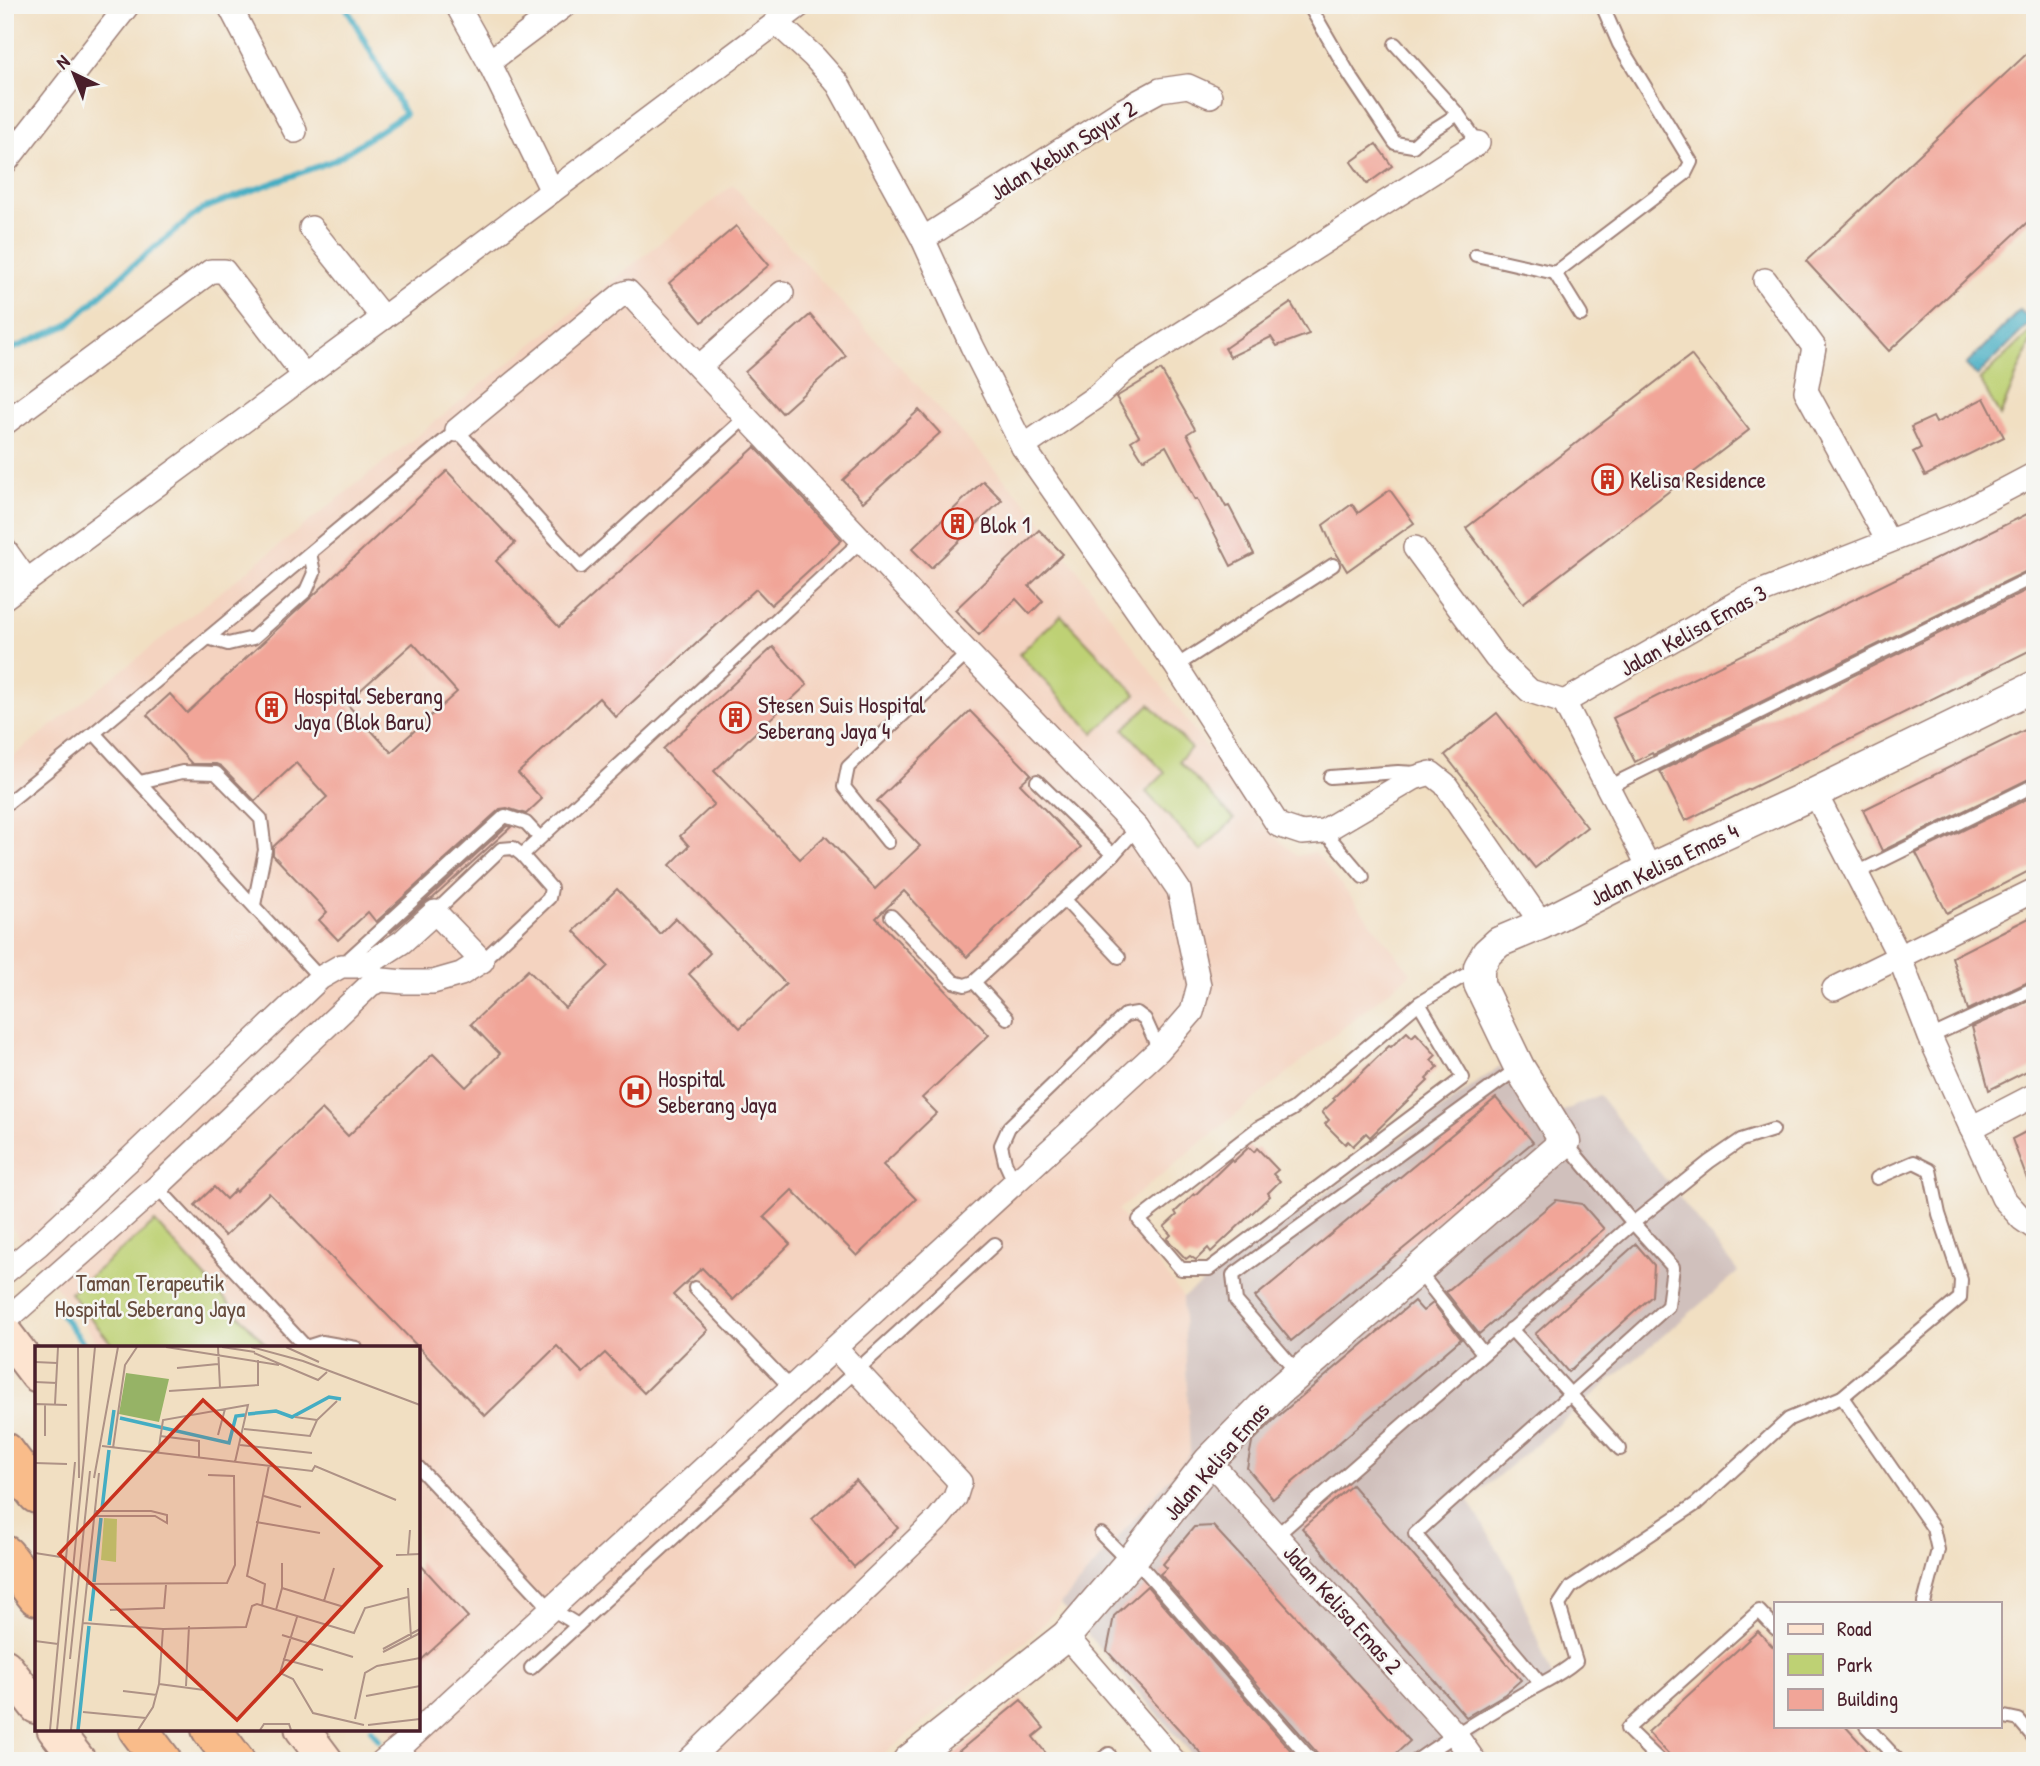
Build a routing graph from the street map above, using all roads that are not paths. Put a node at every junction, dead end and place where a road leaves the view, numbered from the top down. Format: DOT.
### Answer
graph roads {
  1 [pos="128,5"];
  2 [pos="229,5"];
  3 [pos="457,5"];
  4 [pos="565,5"];
  5 [pos="800,5"];
  6 [pos="1309,5"];
  7 [pos="1602,5"];
  8 [pos="776,22"];
  9 [pos="1395,44"];
  10 [pos="489,62"];
  11 [pos="1210,96"];
  12 [pos="1458,114"];
  13 [pos="295,131"];
  14 [pos="1478,143"];
  15 [pos="5,163"];
  16 [pos="552,191"];
  17 [pos="310,228"];
  18 [pos="923,239"];
  19 [pos="1476,255"];
  20 [pos="1555,273"];
  21 [pos="1765,280"];
  22 [pos="782,293"];
  23 [pos="1581,315"];
  24 [pos="383,318"];
  25 [pos="699,367"];
  26 [pos="304,375"];
  27 [pos="746,417"];
  28 [pos="5,423"];
  29 [pos="457,430"];
  30 [pos="1023,447"];
  31 [pos="2035,474"];
  32 [pos="862,540"];
  33 [pos="1888,541"];
  34 [pos="1415,548"];
  35 [pos="5,551"];
  36 [pos="310,553"];
  37 [pos="1333,565"];
  38 [pos="2035,576"];
  39 [pos="27,581"];
  40 [pos="5,597"];
  41 [pos="208,638"];
  42 [pos="968,653"];
  43 [pos="1176,666"];
  44 [pos="2035,686"];
  45 [pos="1564,702"];
  46 [pos="94,733"];
  47 [pos="1431,773"];
  48 [pos="1331,777"];
  49 [pos="1037,781"];
  50 [pos="140,782"];
  51 [pos="2035,785"];
  52 [pos="1608,787"];
  53 [pos="1815,793"];
  54 [pos="5,805"];
  55 [pos="1137,828"];
  56 [pos="1324,831"];
  57 [pos="540,838"];
  58 [pos="888,842"];
  59 [pos="522,855"];
  60 [pos="1113,855"];
  61 [pos="1650,869"];
  62 [pos="1857,873"];
  63 [pos="1363,877"];
  64 [pos="2035,890"];
  65 [pos="1065,900"];
  66 [pos="254,905"];
  67 [pos="435,912"];
  68 [pos="891,916"];
  69 [pos="1542,924"];
  70 [pos="1899,956"];
  71 [pos="1119,957"];
  72 [pos="482,961"];
  73 [pos="341,965"];
  74 [pos="1479,967"];
  75 [pos="320,978"];
  76 [pos="974,982"];
  77 [pos="2035,988"];
  78 [pos="1834,989"];
  79 [pos="1419,1003"];
  80 [pos="1007,1018"];
  81 [pos="1930,1037"];
  82 [pos="253,1043"];
  83 [pos="1159,1049"];
  84 [pos="1519,1067"];
  85 [pos="280,1071"];
  86 [pos="2035,1095"];
  87 [pos="1971,1128"];
  88 [pos="1773,1130"];
  89 [pos="1565,1142"];
  90 [pos="130,1159"];
  91 [pos="1877,1178"];
  92 [pos="1014,1182"];
  93 [pos="157,1188"];
  94 [pos="1633,1223"];
  95 [pos="2034,1228"];
  96 [pos="995,1244"];
  97 [pos="1418,1271"];
  98 [pos="5,1272"];
  99 [pos="695,1288"];
  100 [pos="5,1321"];
  101 [pos="1511,1329"];
  102 [pos="5,1333"];
  103 [pos="305,1346"];
  104 [pos="309,1346"];
  105 [pos="345,1346"];
  106 [pos="835,1348"];
  107 [pos="1483,1353"];
  108 [pos="35,1372"];
  109 [pos="857,1372"];
  110 [pos="1299,1374"];
  111 [pos="791,1388"];
  112 [pos="1571,1394"];
  113 [pos="1842,1397"];
  114 [pos="1620,1449"];
  115 [pos="7,1454"];
  116 [pos="1209,1461"];
  117 [pos="420,1469"];
  118 [pos="35,1491"];
  119 [pos="1101,1534"];
  120 [pos="1277,1535"];
  121 [pos="5,1555"];
  122 [pos="1132,1560"];
  123 [pos="35,1593"];
  124 [pos="1924,1602"];
  125 [pos="550,1608"];
  126 [pos="578,1626"];
  127 [pos="1774,1627"];
  128 [pos="1066,1636"];
  129 [pos="5,1666"];
  130 [pos="531,1668"];
  131 [pos="1540,1683"];
  132 [pos="35,1704"];
  133 [pos="2002,1716"];
  134 [pos="1868,1728"];
  135 [pos="420,1730"];
  136 [pos="140,1731"];
  137 [pos="212,1731"];
  138 [pos="304,1731"];
  139 [pos="419,1731"];
  140 [pos="1455,1734"];
  141 [pos="2035,1739"];
  142 [pos="162,1761"];
  143 [pos="235,1761"];
  144 [pos="326,1761"];
  145 [pos="383,1761"];
  146 [pos="688,1761"];
  147 [pos="908,1761"];
  148 [pos="1174,1761"];
  149 [pos="1312,1761"];
  150 [pos="1416,1761"];
  151 [pos="1474,1761"];
  152 [pos="1660,1761"];
  153 [pos="1895,1761"];
  1 -- 15 [label="street"];
  2 -- 13 [label="street"];
  3 -- 10 [label="street"];
  4 -- 10 [label="street"];
  5 -- 8 [label="street"];
  6 -- 12 [label="lane"];
  7 -- 20 [label="lane"];
  8 -- 16 [label="street"];
  8 -- 18 [label="street"];
  9 -- 12 [label="lane"];
  10 -- 16 [label="street"];
  11 -- 18 [label="street, Jalan Kebun Sayur 2"];
  12 -- 14 [label="lane"];
  14 -- 30 [label="street"];
  16 -- 24 [label="street"];
  17 -- 24 [label="street"];
  18 -- 30 [label="street"];
  19 -- 20 [label="lane"];
  20 -- 23 [label="lane"];
  21 -- 33 [label="street"];
  22 -- 25 [label="street"];
  24 -- 26 [label="street"];
  25 -- 27 [label="street"];
  25 -- 29 [label="street"];
  26 -- 28 [label="street"];
  26 -- 39 [label="street"];
  27 -- 29 [label="lane"];
  27 -- 32 [label="street"];
  29 -- 36 [label="lane"];
  30 -- 43 [label="street"];
  31 -- 33 [label="street, Jalan Kelisa Emas 3"];
  32 -- 42 [label="street"];
  32 -- 57 [label="lane"];
  33 -- 45 [label="street, Jalan Kelisa Emas 3"];
  34 -- 45 [label="street"];
  35 -- 39 [label="street"];
  36 -- 41 [label="lane"];
  36 -- 41 [label="lane"];
  37 -- 43 [label="lane"];
  38 -- 52 [label="lane"];
  39 -- 40 [label="street"];
  41 -- 46 [label="lane"];
  42 -- 55 [label="street"];
  42 -- 58 [label="lane"];
  43 -- 56 [label="street"];
  44 -- 53 [label="street, Jalan Kelisa Emas 4"];
  45 -- 52 [label="street"];
  46 -- 50 [label="lane"];
  46 -- 54 [label="lane"];
  47 -- 48 [label="lane"];
  47 -- 56 [label="street"];
  47 -- 69 [label="street"];
  49 -- 60 [label="lane"];
  50 -- 66 [label="lane"];
  50 -- 66 [label="lane"];
  51 -- 62 [label="lane"];
  52 -- 61 [label="street"];
  53 -- 61 [label="street, Jalan Kelisa Emas 4"];
  53 -- 62 [label="street"];
  55 -- 60 [label="lane"];
  55 -- 83 [label="street"];
  56 -- 63 [label="lane"];
  57 -- 59 [label="lane"];
  57 -- 73 [label="lane"];
  59 -- 67 [label="lane"];
  59 -- 72 [label="lane"];
  60 -- 65 [label="lane"];
  61 -- 69 [label="street, Jalan Kelisa Emas 4"];
  62 -- 70 [label="street"];
  64 -- 70 [label="street"];
  65 -- 71 [label="lane"];
  65 -- 76 [label="lane"];
  66 -- 75 [label="lane"];
  67 -- 72 [label="street"];
  67 -- 73 [label="street"];
  68 -- 76 [label="lane"];
  69 -- 74 [label="street, Jalan Kelisa Emas 4"];
  70 -- 78 [label="street"];
  70 -- 81 [label="street"];
  72 -- 85 [label="street"];
  73 -- 75 [label="street"];
  74 -- 79 [label="lane"];
  74 -- 84 [label="street"];
  75 -- 82 [label="street"];
  76 -- 80 [label="lane"];
  77 -- 81 [label="lane"];
  79 -- 79 [label="lane"];
  81 -- 87 [label="street"];
  82 -- 85 [label="street"];
  82 -- 90 [label="street"];
  83 -- 92 [label="street"];
  83 -- 92 [label="lane"];
  84 -- 89 [label="street"];
  84 -- 110 [label="lane"];
  85 -- 93 [label="street"];
  86 -- 87 [label="street"];
  87 -- 95 [label="street"];
  88 -- 94 [label="lane"];
  89 -- 94 [label="lane"];
  89 -- 97 [label="street, Jalan Kelisa Emas"];
  90 -- 93 [label="street"];
  90 -- 98 [label="street"];
  91 -- 113 [label="lane"];
  92 -- 106 [label="street"];
  93 -- 100 [label="street"];
  93 -- 103 [label="lane"];
  94 -- 101 [label="lane"];
  94 -- 112 [label="lane"];
  96 -- 109 [label="lane"];
  97 -- 107 [label="lane"];
  97 -- 110 [label="street, Jalan Kelisa Emas"];
  99 -- 111 [label="lane"];
  101 -- 107 [label="lane"];
  101 -- 112 [label="lane"];
  102 -- 108 [label="main road"];
  104 -- 105 [label="lane"];
  106 -- 109 [label="street"];
  106 -- 111 [label="street"];
  107 -- 120 [label="lane"];
  109 -- 126 [label="lane"];
  109 -- 146 [label="street"];
  110 -- 116 [label="street, Jalan Kelisa Emas"];
  111 -- 125 [label="street"];
  112 -- 114 [label="lane"];
  112 -- 131 [label="lane"];
  113 -- 124 [label="lane"];
  113 -- 131 [label="lane"];
  115 -- 118 [label="highway"];
  116 -- 120 [label="street, Jalan Kelisa Emas 2"];
  116 -- 122 [label="street, Jalan Kelisa Emas"];
  117 -- 125 [label="lane"];
  119 -- 122 [label="lane"];
  120 -- 140 [label="street, Jalan Kelisa Emas 2"];
  121 -- 123 [label="highway"];
  122 -- 128 [label="street, Jalan Kelisa Emas"];
  122 -- 149 [label="lane"];
  125 -- 126 [label="lane"];
  125 -- 135 [label="street"];
  126 -- 130 [label="lane"];
  127 -- 152 [label="lane"];
  128 -- 147 [label="street, Jalan Kelisa Emas"];
  128 -- 148 [label="street"];
  129 -- 132 [label="main road"];
  131 -- 140 [label="lane"];
  133 -- 141 [label="lane"];
  134 -- 153 [label="lane"];
  136 -- 142 [label="highway"];
  137 -- 143 [label="highway"];
  138 -- 144 [label="main road"];
  139 -- 145 [label="street"];
  140 -- 150 [label="lane"];
  140 -- 151 [label="street, Jalan Kelisa Emas 2"];
}
